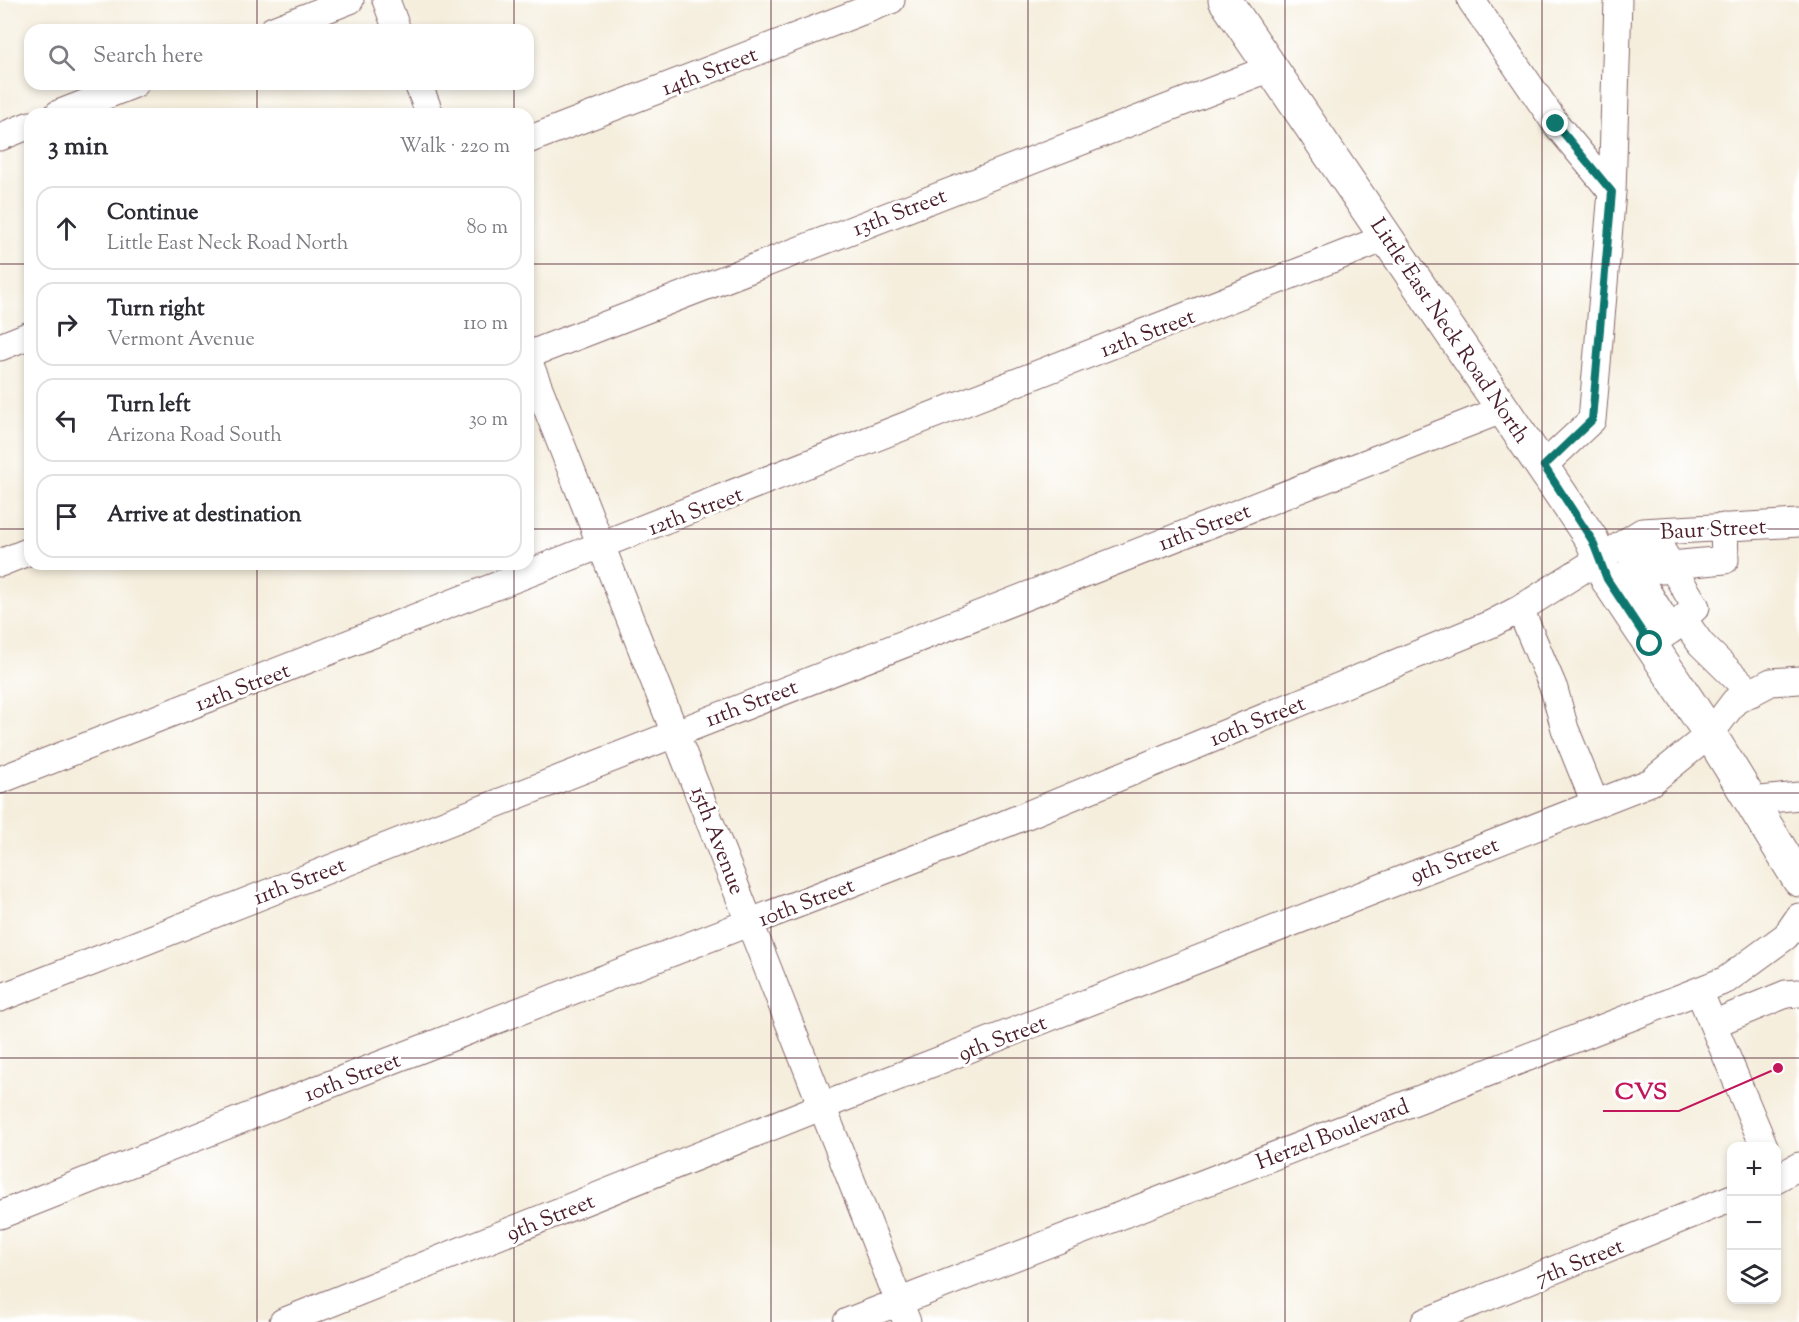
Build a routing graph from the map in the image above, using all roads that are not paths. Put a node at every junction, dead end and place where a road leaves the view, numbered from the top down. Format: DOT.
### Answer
graph roads {
  1 [pos="350,0"];
  2 [pos="386,0"];
  3 [pos="891,0"];
  4 [pos="1225,0"];
  5 [pos="1472,0"];
  6 [pos="1618,0"];
  7 [pos="288,24"];
  8 [pos="395,24"];
  9 [pos="1271,68"];
  10 [pos="120,90"];
  11 [pos="420,90"];
  12 [pos="73,108"];
  13 [pos="427,108"];
  14 [pos="24,127"];
  15 [pos="0,137"];
  16 [pos="534,138"];
  17 [pos="1612,192"];
  18 [pos="1388,237"];
  19 [pos="24,337"];
  20 [pos="0,347"];
  21 [pos="534,356"];
  22 [pos="534,373"];
  23 [pos="1504,409"];
  24 [pos="1544,466"];
  25 [pos="1799,523"];
  26 [pos="1724,526"];
  27 [pos="601,546"];
  28 [pos="24,553"];
  29 [pos="1599,559"];
  30 [pos="0,563"];
  31 [pos="1658,576"];
  32 [pos="1520,609"];
  33 [pos="1668,631"];
  34 [pos="1799,680"];
  35 [pos="1751,693"];
  36 [pos="676,732"];
  37 [pos="1710,734"];
  38 [pos="0,780"];
  39 [pos="1799,796"];
  40 [pos="1751,801"];
  41 [pos="1595,803"];
  42 [pos="1799,880"];
  43 [pos="1799,917"];
  44 [pos="751,923"];
  45 [pos="1699,991"];
  46 [pos="1799,993"];
  47 [pos="0,998"];
  48 [pos="1713,1024"];
  49 [pos="823,1106"];
  50 [pos="1762,1142"];
  51 [pos="1727,1200"];
  52 [pos="0,1215"];
  53 [pos="903,1312"];
  54 [pos="283,1322"];
  55 [pos="847,1322"];
  56 [pos="1425,1322"];
  1 -- 7 [label="street"];
  2 -- 8 [label="street"];
  3 -- 16 [label="street, 14th Street"];
  4 -- 9 [label="main road, Little East Neck Road North"];
  5 -- 17 [label="street"];
  6 -- 17 [label="street"];
  9 -- 18 [label="main road, Little East Neck Road North"];
  9 -- 21 [label="street, 13th Street"];
  10 -- 12 [label="street"];
  11 -- 13 [label="street"];
  14 -- 15 [label="street"];
  17 -- 24 [label="street"];
  18 -- 23 [label="main road, Little East Neck Road North"];
  18 -- 27 [label="street, 12th Street"];
  19 -- 20 [label="street"];
  22 -- 27 [label="street, 15th Avenue"];
  23 -- 24 [label="main road, Little East Neck Road North"];
  23 -- 36 [label="street, 11th Street"];
  24 -- 29 [label="main road, Little East Neck Road North"];
  25 -- 26 [label="street, Baur Street"];
  26 -- 31 [label="street, Baur Street"];
  26 -- 31 [label="street"];
  27 -- 36 [label="street, 15th Avenue"];
  27 -- 38 [label="street, 12th Street"];
  28 -- 30 [label="street"];
  29 -- 31 [label="street, Baur Street"];
  29 -- 32 [label="street, 10th Street"];
  29 -- 33 [label="main road, Little East Neck Road North"];
  31 -- 33 [label="street"];
  32 -- 41 [label="street"];
  32 -- 44 [label="street, 10th Street"];
  33 -- 35 [label="street"];
  33 -- 37 [label="main road, Little East Neck Road North"];
  34 -- 35 [label="street, 9th Street"];
  35 -- 37 [label="street, 9th Street"];
  36 -- 44 [label="street, 15th Avenue"];
  36 -- 47 [label="street, 11th Street"];
  37 -- 40 [label="main road, Little East Neck Road North"];
  37 -- 41 [label="street, 9th Street"];
  39 -- 40 [label="street"];
  40 -- 42 [label="main road, Little East Neck Road North"];
  41 -- 49 [label="street, 9th Street"];
  43 -- 45 [label="street, Herzel Boulevard"];
  44 -- 49 [label="street, 15th Avenue"];
  44 -- 52 [label="street, 10th Street"];
  45 -- 48 [label="street"];
  45 -- 53 [label="street, Herzel Boulevard"];
  46 -- 48 [label="street"];
  48 -- 50 [label="street"];
  49 -- 53 [label="street, 15th Avenue"];
  49 -- 54 [label="street, 9th Street"];
  51 -- 56 [label="street, 7th Street"];
  53 -- 55 [label="street, Herzel Boulevard"];
}
